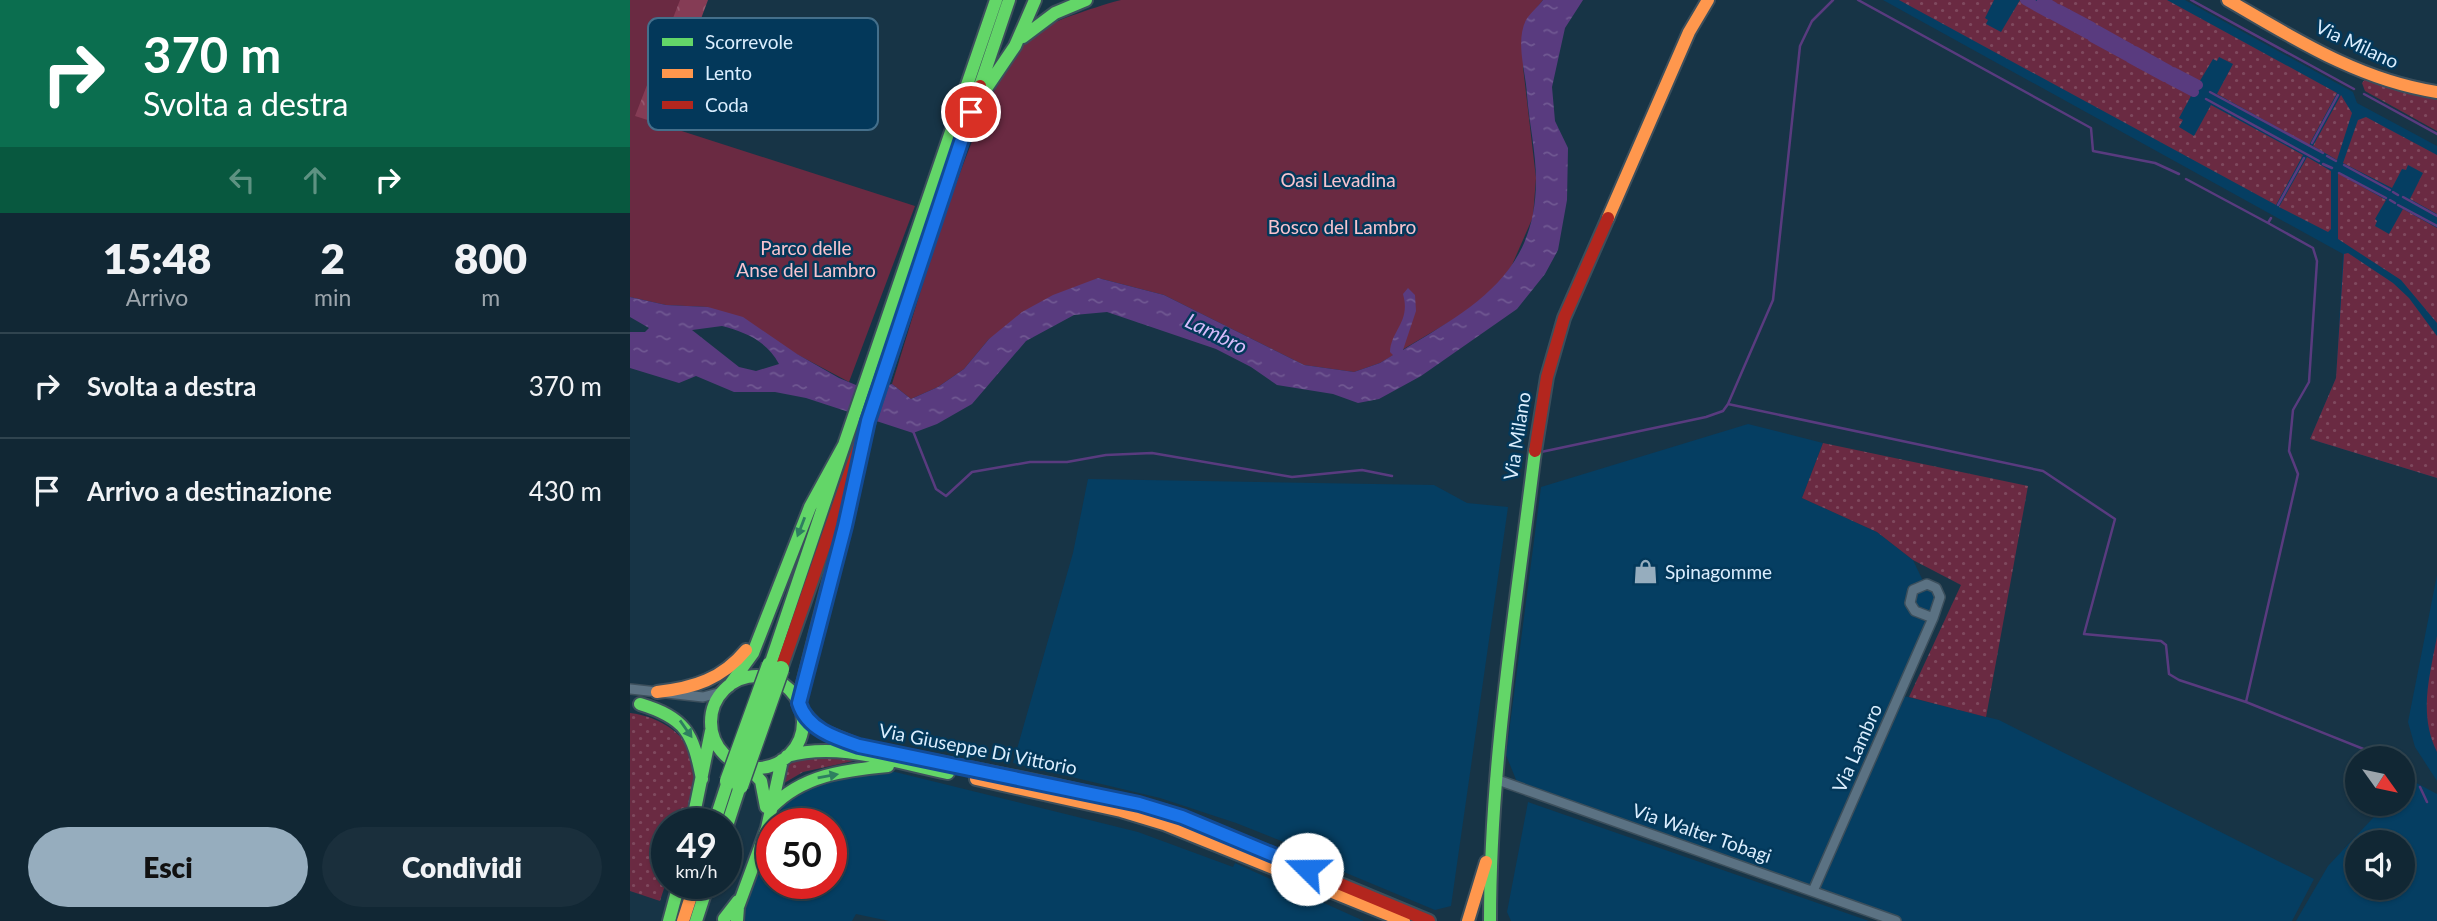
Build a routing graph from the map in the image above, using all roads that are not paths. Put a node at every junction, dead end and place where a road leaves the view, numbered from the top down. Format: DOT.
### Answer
graph roads {
  1 [pos="996,0"];
  2 [pos="1009,0"];
  3 [pos="1035,0"];
  4 [pos="1086,0"];
  5 [pos="1697,0"];
  6 [pos="1708,0"];
  7 [pos="2228,0"];
  8 [pos="1015,46"];
  9 [pos="1679,55"];
  10 [pos="2437,92"];
  11 [pos="971,112"];
  12 [pos="873,382"];
  13 [pos="861,419"];
  14 [pos="844,445"];
  15 [pos="777,590"];
  16 [pos="1933,618"];
  17 [pos="775,667"];
  18 [pos="630,689"];
  19 [pos="725,689"];
  20 [pos="657,692"];
  21 [pos="640,704"];
  22 [pos="800,707"];
  23 [pos="711,730"];
  24 [pos="785,758"];
  25 [pos="900,764"];
  26 [pos="748,767"];
  27 [pos="702,779"];
  28 [pos="1496,779"];
  29 [pos="734,784"];
  30 [pos="696,808"];
  31 [pos="722,808"];
  32 [pos="730,808"];
  33 [pos="767,808"];
  34 [pos="771,808"];
  35 [pos="774,808"];
  36 [pos="1490,848"];
  37 [pos="756,853"];
  38 [pos="1814,891"];
  39 [pos="675,899"];
  40 [pos="690,899"];
  41 [pos="703,899"];
  42 [pos="669,921"];
  43 [pos="683,921"];
  44 [pos="696,921"];
  45 [pos="729,921"];
  46 [pos="1404,921"];
  47 [pos="1429,921"];
  48 [pos="1468,921"];
  49 [pos="1490,921"];
  50 [pos="1896,921"];
  1 -- 12 [label="main road"];
  2 -- 11 [label="main road"];
  3 -- 8 [label="main road"];
  4 -- 8 [label="main road"];
  5 -- 9 [label="main road, Via Milano"];
  6 -- 9 [label="main road, Via Milano"];
  7 -- 10 [label="main road, Via Milano"];
  8 -- 11 [label="main road"];
  9 -- 28 [label="main road, Via Milano"];
  11 -- 12 [label="main road"];
  12 -- 13 [label="main road"];
  13 -- 14 [label="main road"];
  13 -- 17 [label="main road"];
  13 -- 22 [label="main road"];
  14 -- 15 [label="main road, one-way"];
  14 -- 17 [label="main road"];
  15 -- 19 [label="main road"];
  15 -- 20 [label="main road"];
  16 -- 38 [label="street, Via Lambro"];
  17 -- 29 [label="main road, bridge"];
  18 -- 20 [label="street"];
  19 -- 20 [label="street"];
  19 -- 22 [label="main road"];
  19 -- 23 [label="main road"];
  21 -- 27 [label="main road, one-way"];
  22 -- 24 [label="main road"];
  22 -- 47 [label="main road, Via Giuseppe Di Vittorio"];
  23 -- 26 [label="main road"];
  23 -- 27 [label="main road"];
  24 -- 25 [label="main road, Via Giuseppe Di Vittorio"];
  24 -- 26 [label="main road"];
  24 -- 34 [label="main road"];
  35 -- 25 [label="main road, one-way"];
  25 -- 46 [label="main road, Via Giuseppe Di Vittorio"];
  26 -- 33 [label="main road"];
  27 -- 30 [label="main road"];
  28 -- 36 [label="main road, Via Milano"];
  28 -- 38 [label="street, Via Walter Tobagi"];
  29 -- 31 [label="main road"];
  29 -- 32 [label="main road"];
  36 -- 48 [label="main road, Via Milano"];
  36 -- 49 [label="main road, Via Milano"];
  37 -- 45 [label="main road"];
  38 -- 50 [label="street, Via Walter Tobagi"];
  39 -- 42 [label="main road"];
  40 -- 43 [label="main road"];
  41 -- 44 [label="main road"];
}
